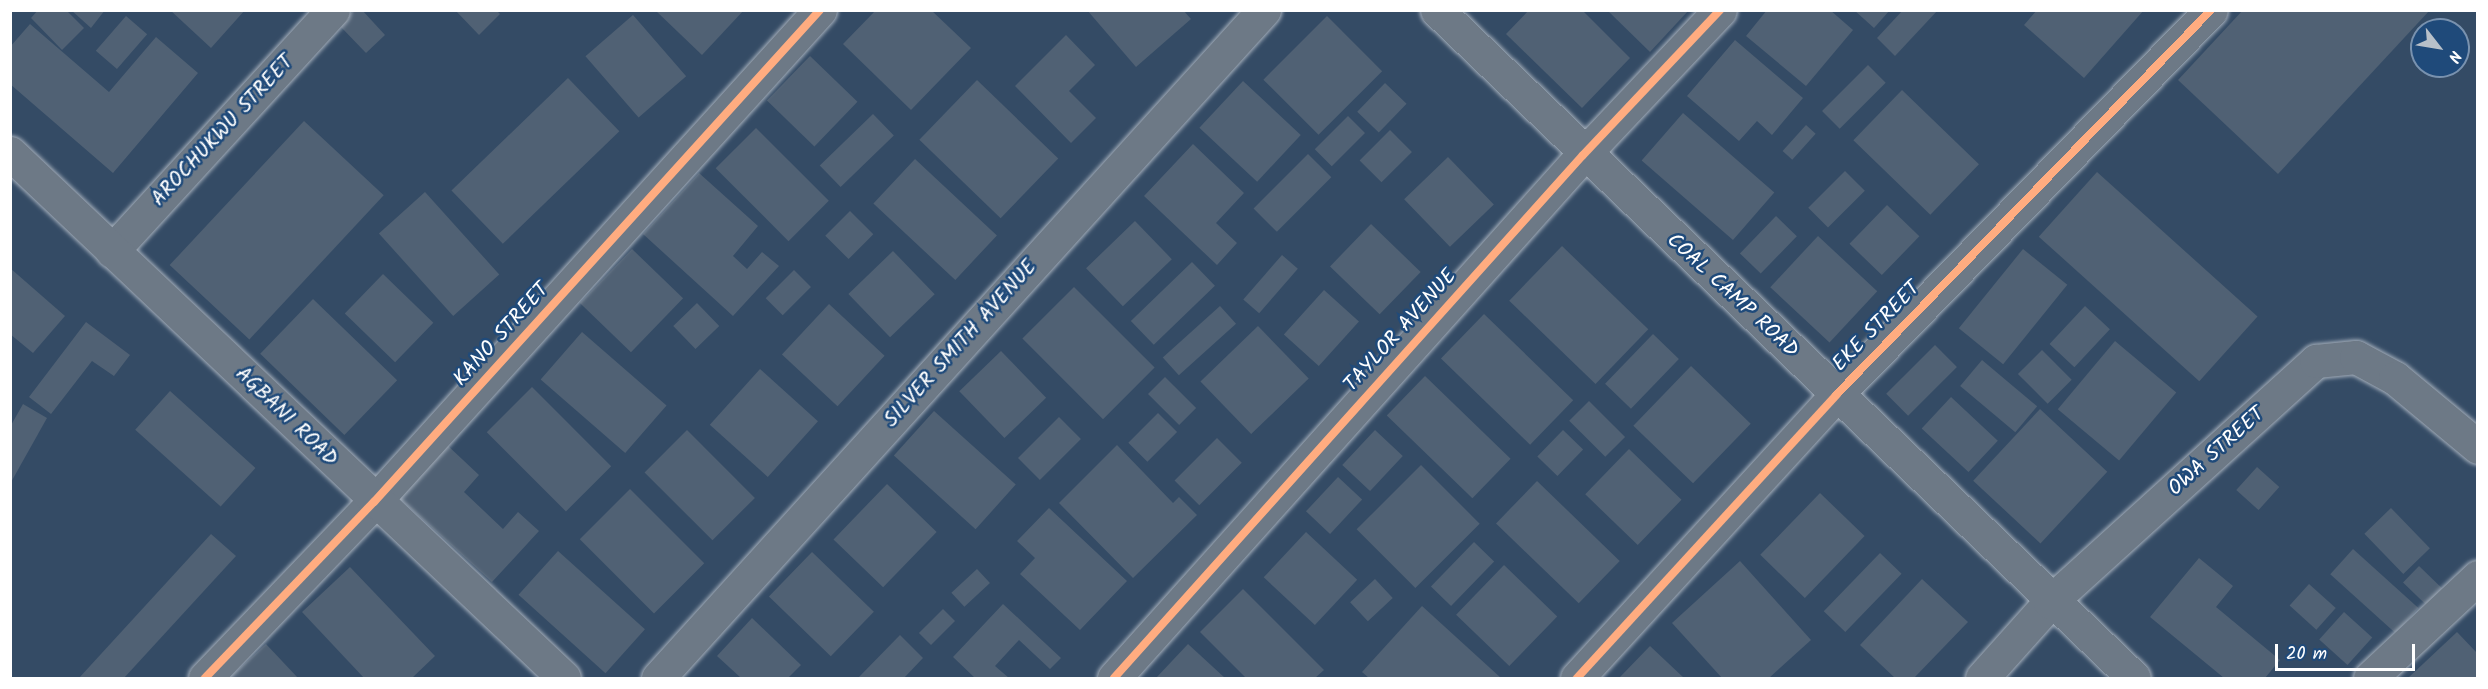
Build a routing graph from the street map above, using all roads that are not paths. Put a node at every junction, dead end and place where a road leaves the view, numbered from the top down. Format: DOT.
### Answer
graph roads {
  1 [pos="333,10"];
  2 [pos="820,10"];
  3 [pos="1264,10"];
  4 [pos="1437,10"];
  5 [pos="1720,10"];
  6 [pos="2211,10"];
  7 [pos="1583,155"];
  8 [pos="14,163"];
  9 [pos="112,251"];
  10 [pos="1836,394"];
  11 [pos="2478,447"];
  12 [pos="374,502"];
  13 [pos="2478,577"];
  14 [pos="2050,602"];
  15 [pos="205,678"];
  16 [pos="564,678"];
  17 [pos="658,678"];
  18 [pos="1114,678"];
  19 [pos="1577,678"];
  20 [pos="1982,678"];
  21 [pos="2134,678"];
  22 [pos="2370,678"];
  1 -- 9 [label="street, AROCHUKWU STREET"];
  2 -- 12 [label="street, KANO STREET"];
  3 -- 17 [label="street, SILVER SMITH AVENUE"];
  4 -- 7 [label="street, COAL CAMP ROAD"];
  5 -- 7 [label="street, TAYLOR AVENUE"];
  6 -- 10 [label="street, EKE STREET"];
  7 -- 10 [label="street, COAL CAMP ROAD"];
  7 -- 18 [label="street, TAYLOR AVENUE"];
  8 -- 9 [label="street, AGBANI ROAD"];
  9 -- 12 [label="street, AGBANI ROAD"];
  10 -- 14 [label="street, COAL CAMP ROAD"];
  10 -- 19 [label="street, EKE STREET"];
  11 -- 14 [label="street, OWA STREET"];
  12 -- 15 [label="street, KANO STREET"];
  12 -- 16 [label="street, AGBANI ROAD"];
  13 -- 22 [label="street"];
  14 -- 20 [label="street, OWA STREET"];
  14 -- 21 [label="street, COAL CAMP ROAD"];
}
